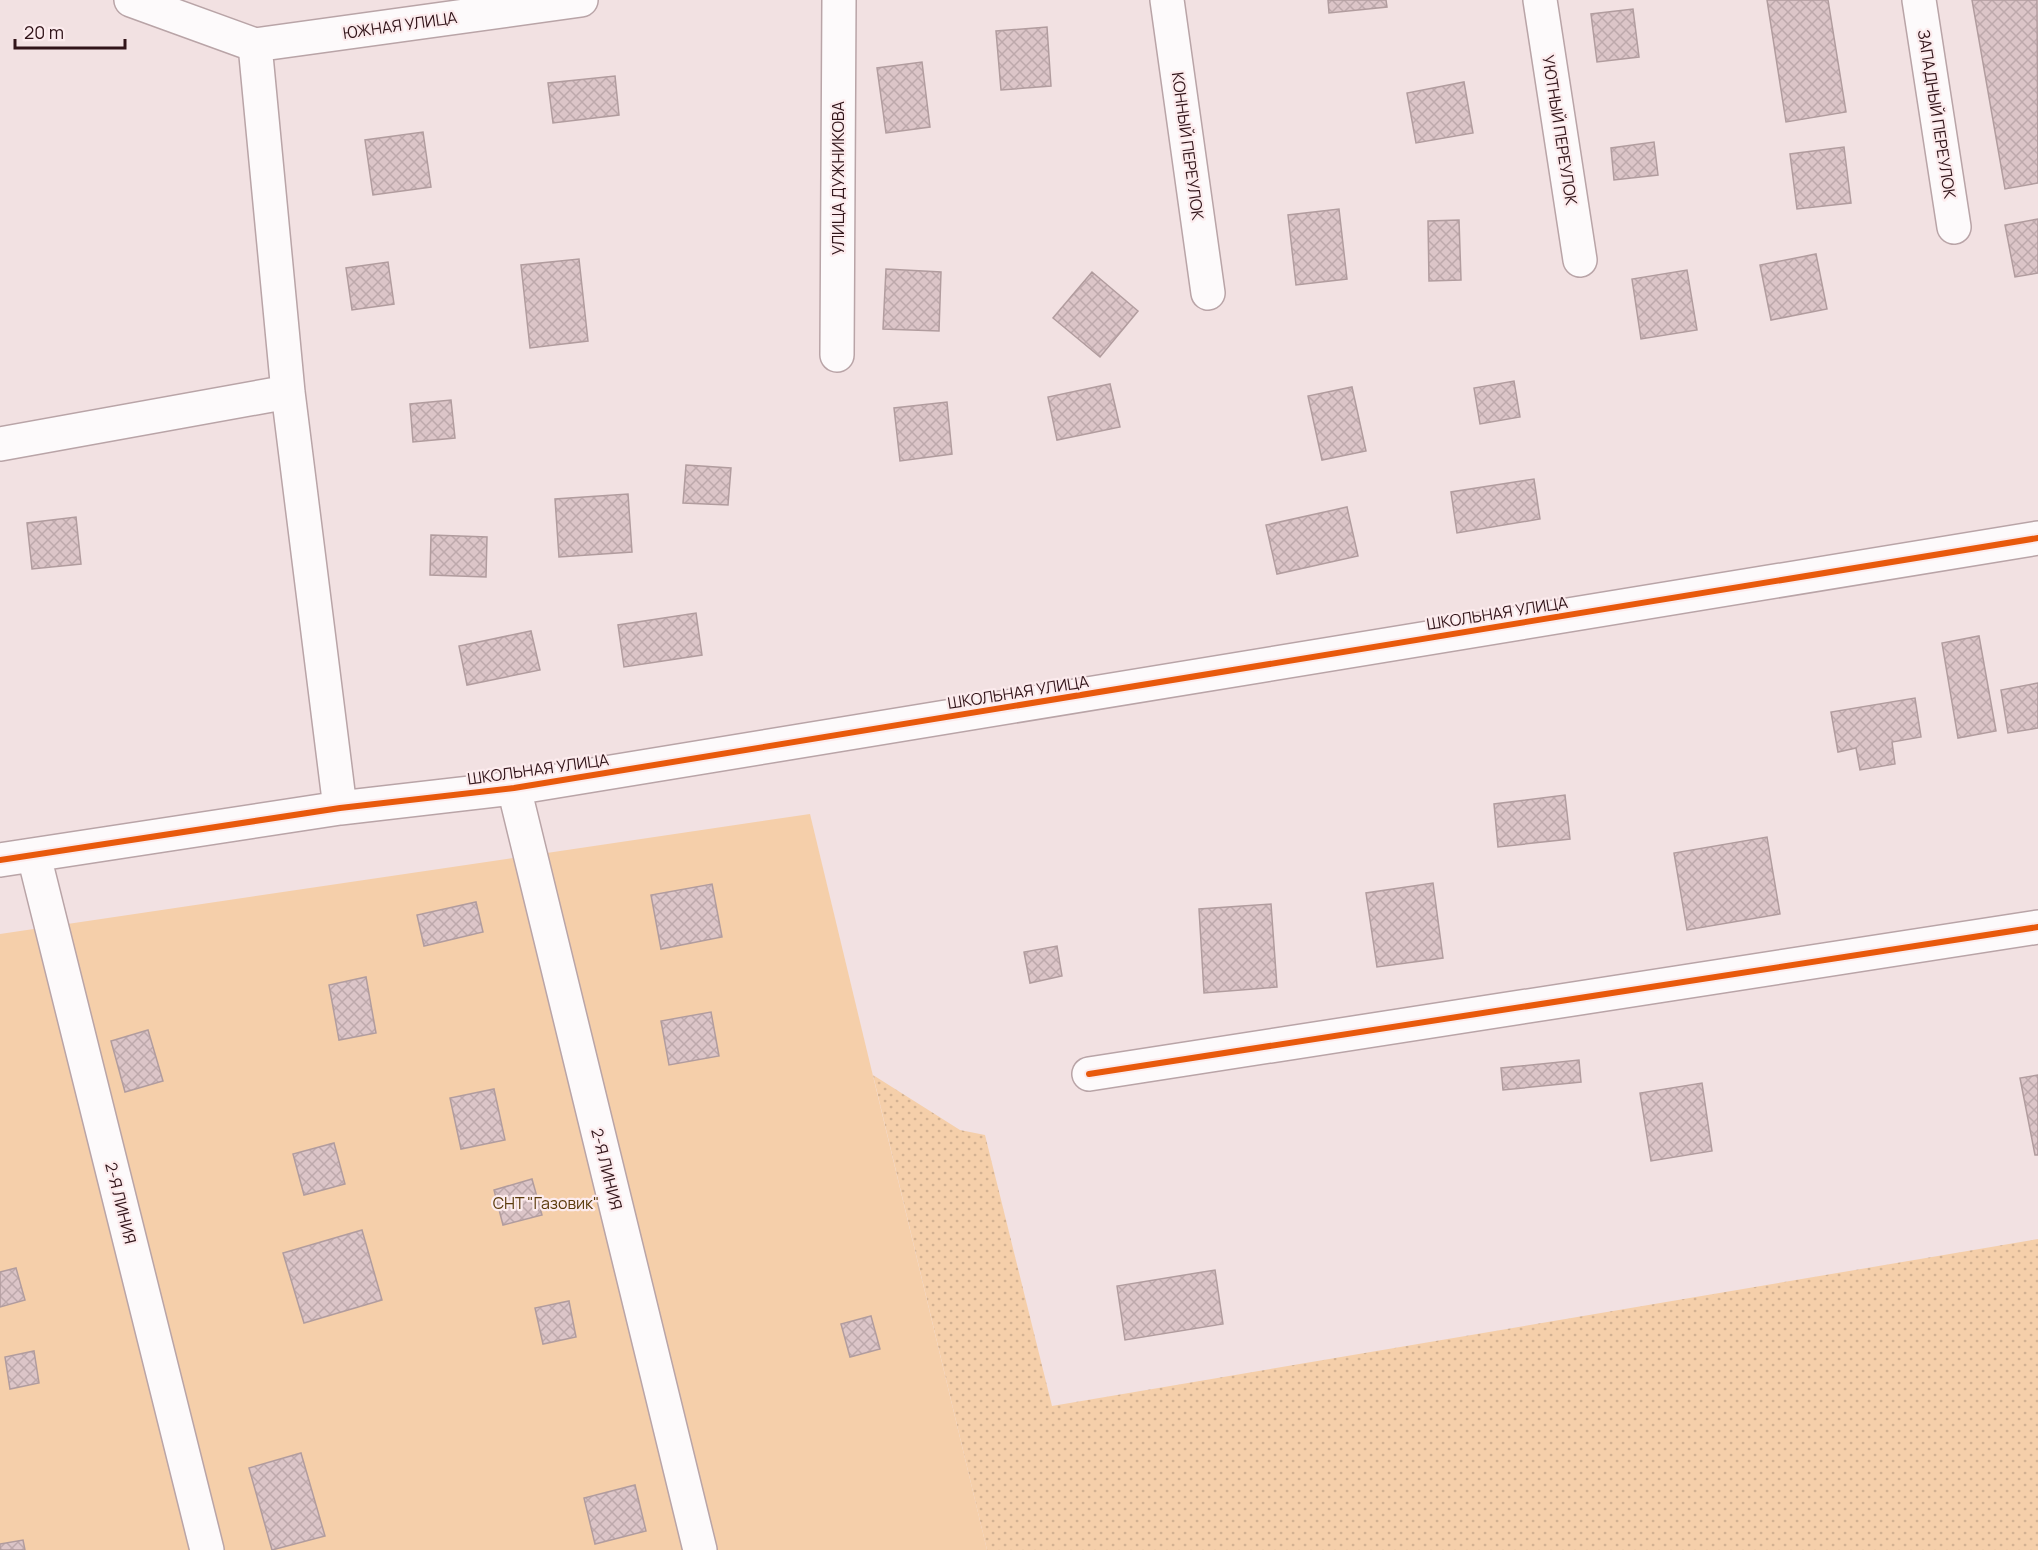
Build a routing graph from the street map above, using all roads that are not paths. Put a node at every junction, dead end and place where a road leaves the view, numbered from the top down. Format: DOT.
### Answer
graph roads {
  1 [pos="131,0"];
  2 [pos="581,0"];
  3 [pos="838,0"];
  4 [pos="1167,0"];
  5 [pos="1540,0"];
  6 [pos="1919,0"];
  7 [pos="255,45"];
  8 [pos="1954,227"];
  9 [pos="1580,260"];
  10 [pos="1208,293"];
  11 [pos="837,355"];
  12 [pos="288,392"];
  13 [pos="0,444"];
  14 [pos="2038,538"];
  15 [pos="514,788"];
  16 [pos="340,808"];
  17 [pos="34,856"];
  18 [pos="0,860"];
  19 [pos="2038,927"];
  20 [pos="1089,1074"];
  21 [pos="207,1550"];
  22 [pos="700,1550"];
  1 -- 7 [label="street"];
  2 -- 7 [label="street, ЮЖНАЯ УЛИЦА"];
  3 -- 11 [label="street, УЛИЦА ДУЖНИКОВА"];
  4 -- 10 [label="street, КОННЫЙ ПЕРЕУЛОК"];
  5 -- 9 [label="street, УЮТНЫЙ ПЕРЕУЛОК"];
  6 -- 8 [label="street, ЗАПАДНЫЙ ПЕРЕУЛОК"];
  7 -- 12 [label="street"];
  12 -- 13 [label="street"];
  12 -- 16 [label="street"];
  14 -- 15 [label="street, ШКОЛЬНАЯ УЛИЦА"];
  15 -- 16 [label="street, ШКОЛЬНАЯ УЛИЦА"];
  15 -- 22 [label="street, 2-Я ЛИНИЯ"];
  16 -- 17 [label="street, ШКОЛЬНАЯ УЛИЦА"];
  17 -- 18 [label="street, ШКОЛЬНАЯ УЛИЦА"];
  17 -- 21 [label="street, 2-Я ЛИНИЯ"];
  19 -- 20 [label="street"];
}
